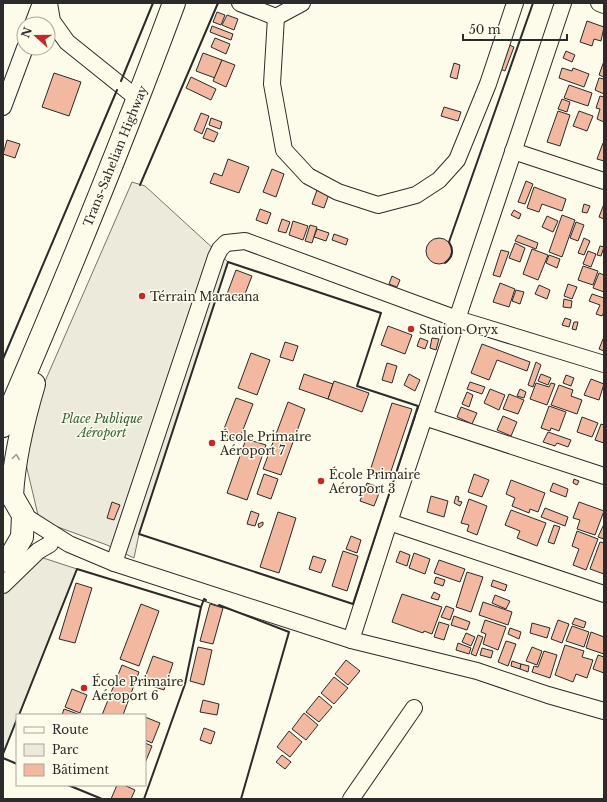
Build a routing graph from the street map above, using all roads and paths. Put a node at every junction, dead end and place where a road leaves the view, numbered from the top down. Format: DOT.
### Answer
graph roads {
  1 [pos="41,3"];
  2 [pos="48,3"];
  3 [pos="174,3"];
  4 [pos="240,3"];
  5 [pos="302,3"];
  6 [pos="515,3"];
  7 [pos="563,3"];
  8 [pos="599,3"];
  9 [pos="604,5"];
  10 [pos="36,16"];
  11 [pos="276,17"];
  12 [pos="21,56"];
  13 [pos="138,99"];
  14 [pos="3,107"];
  15 [pos="513,152"];
  16 [pos="604,181"];
  17 [pos="54,307"];
  18 [pos="457,319"];
  19 [pos="604,364"];
  20 [pos="424,417"];
  21 [pos="3,426"];
  22 [pos="604,476"];
  23 [pos="8,493"];
  24 [pos="23,515"];
  25 [pos="389,522"];
  26 [pos="50,544"];
  27 [pos="69,544"];
  28 [pos="7,558"];
  29 [pos="114,563"];
  30 [pos="3,585"];
  31 [pos="604,594"];
  32 [pos="351,640"];
  33 [pos="414,708"];
  34 [pos="604,712"];
  35 [pos="351,799"];
  1 -- 10 [label="street"];
  2 -- 13 [label="street"];
  3 -- 13 [label="highway, Trans-Sahelian Highway"];
  4 -- 11 [label="street"];
  5 -- 11 [label="street"];
  6 -- 11 [label="street"];
  7 -- 15 [label="street"];
  8 -- 9 [label="street"];
  12 -- 14 [label="street"];
  13 -- 17 [label="highway, Trans-Sahelian Highway"];
  15 -- 16 [label="street"];
  15 -- 18 [label="street"];
  17 -- 21 [label="highway, Trans-Sahelian Highway"];
  23 -- 17 [label="highway, Trans-Sahelian Highway, one-way"];
  18 -- 19 [label="street"];
  18 -- 20 [label="street"];
  18 -- 29 [label="street"];
  20 -- 22 [label="street"];
  20 -- 25 [label="street"];
  23 -- 24 [label="highway"];
  24 -- 27 [label="street"];
  24 -- 28 [label="highway"];
  25 -- 31 [label="street"];
  25 -- 32 [label="street"];
  26 -- 27 [label="street"];
  26 -- 28 [label="street"];
  26 -- 30 [label="street"];
  27 -- 29 [label="street"];
  29 -- 32 [label="street"];
  32 -- 34 [label="street"];
  33 -- 35 [label="street"];
}
